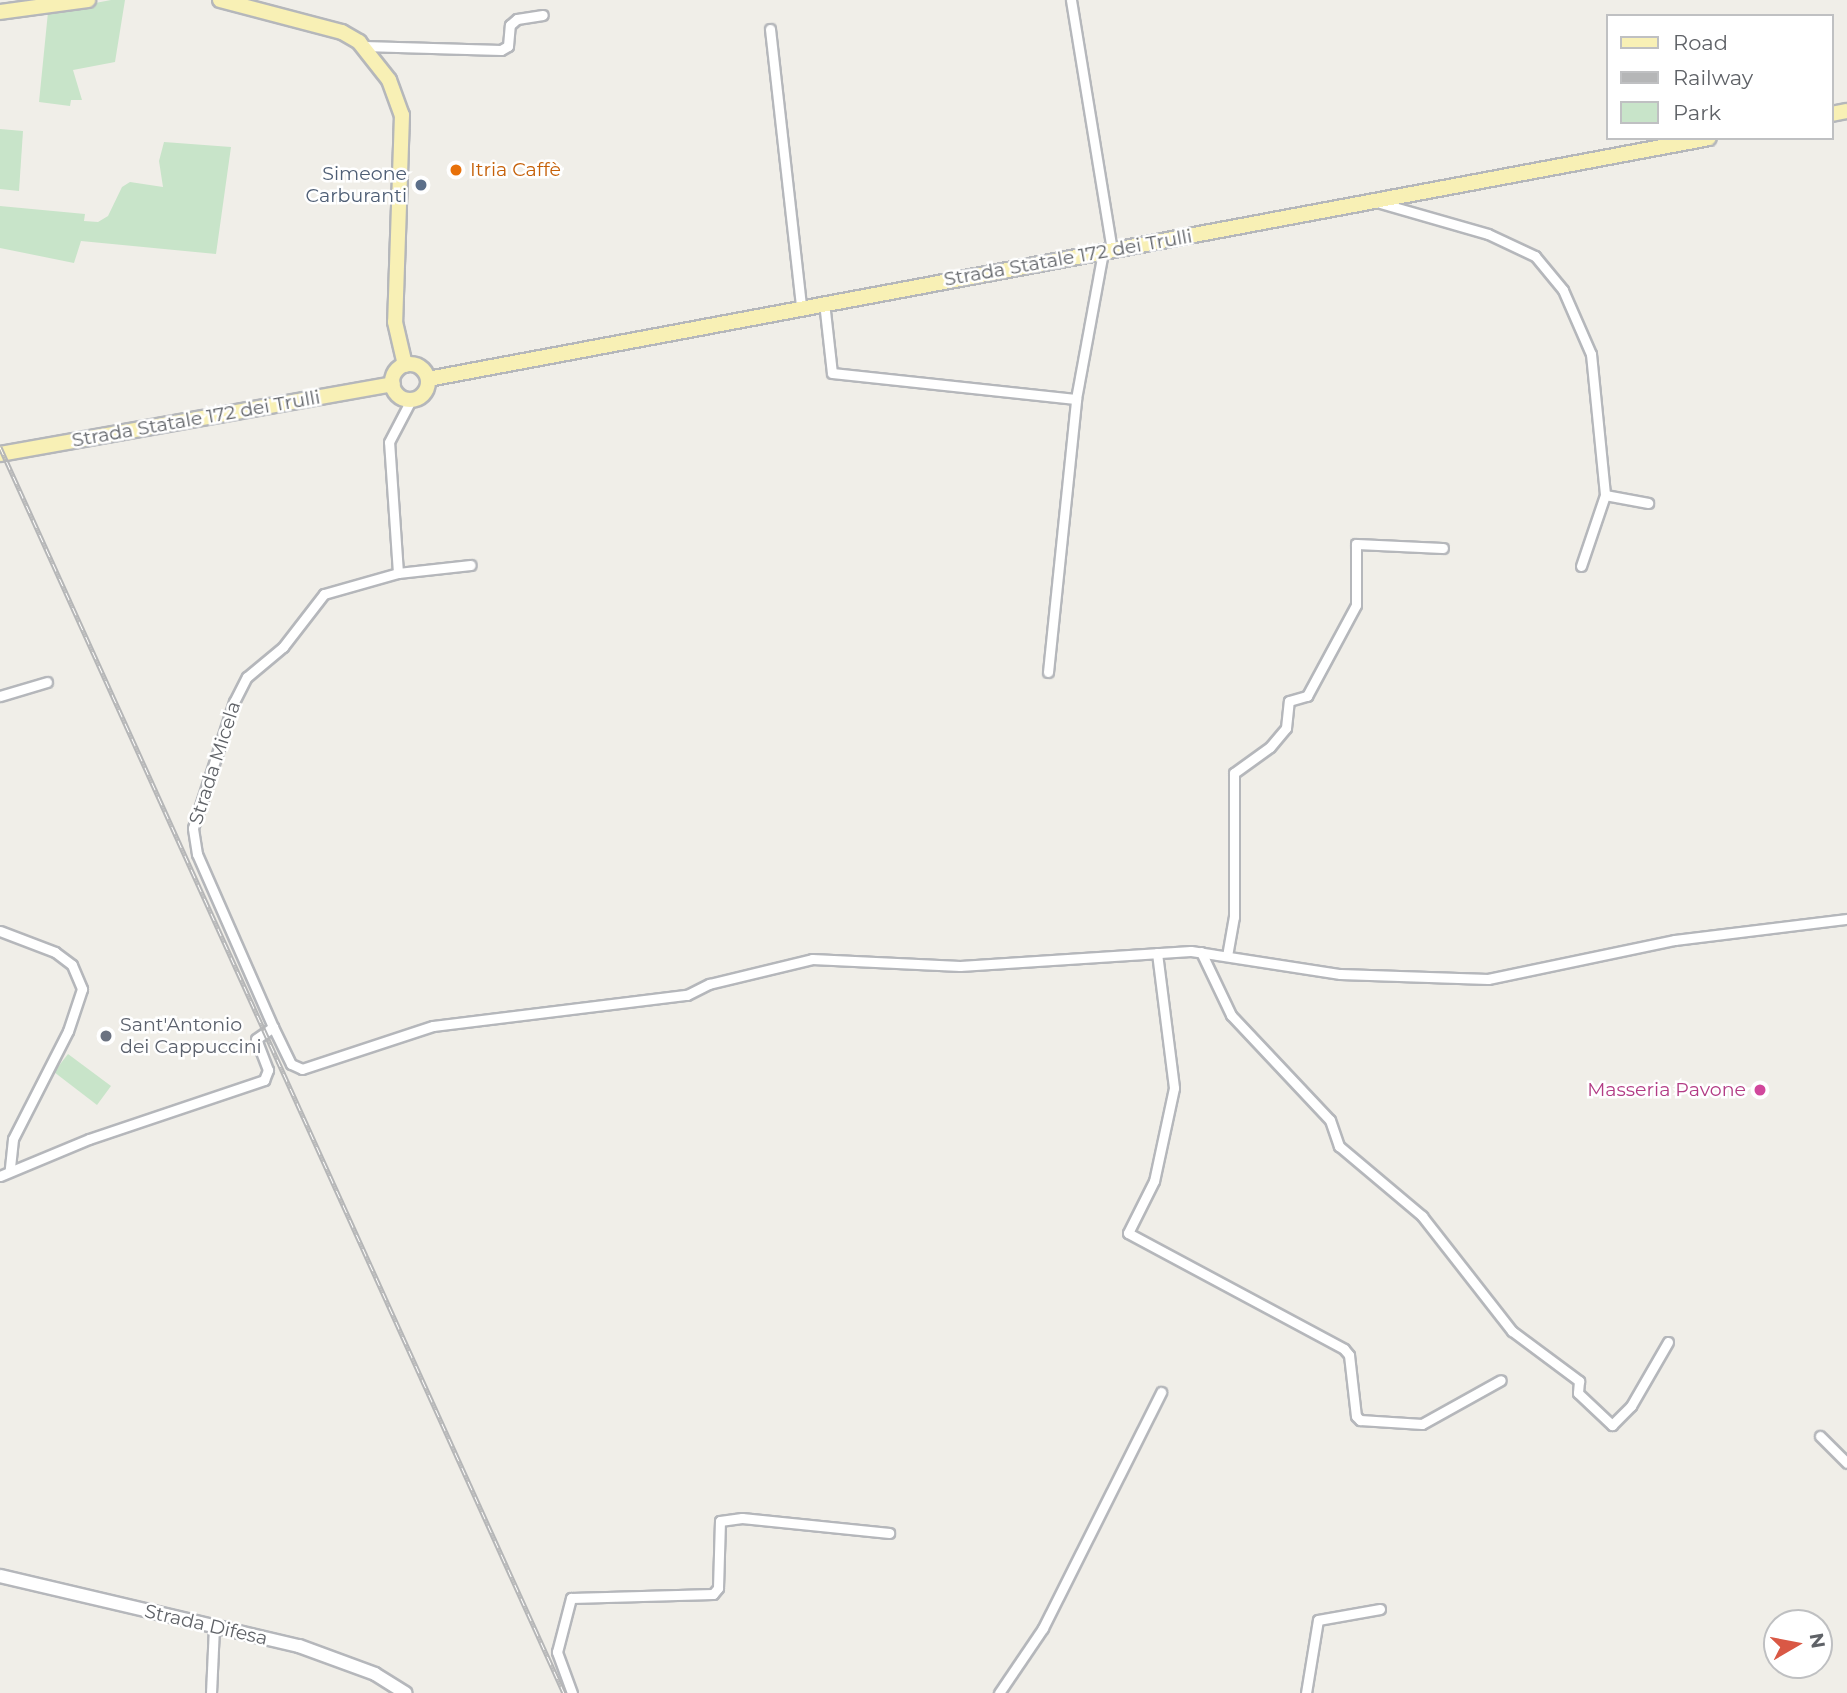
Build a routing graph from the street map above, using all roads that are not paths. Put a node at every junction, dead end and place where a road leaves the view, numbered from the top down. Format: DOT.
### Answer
graph roads {
  1 [pos="88,0"];
  2 [pos="220,0"];
  3 [pos="1071,0"];
  4 [pos="0,12"];
  5 [pos="543,15"];
  6 [pos="771,29"];
  7 [pos="363,46"];
  8 [pos="1699,140"];
  9 [pos="1380,203"];
  10 [pos="1107,251"];
  11 [pos="824,302"];
  12 [pos="801,306"];
  13 [pos="405,365"];
  14 [pos="428,379"];
  15 [pos="393,384"];
  16 [pos="1076,399"];
  17 [pos="411,400"];
  18 [pos="0,454"];
  19 [pos="1605,495"];
  20 [pos="1648,503"];
  21 [pos="1443,548"];
  22 [pos="471,565"];
  23 [pos="1581,566"];
  24 [pos="398,573"];
  25 [pos="1048,672"];
  26 [pos="47,681"];
  27 [pos="0,696"];
  28 [pos="1847,919"];
  29 [pos="0,931"];
  30 [pos="1201,952"];
  31 [pos="1157,953"];
  32 [pos="1227,956"];
  33 [pos="274,1027"];
  34 [pos="10,1170"];
  35 [pos="0,1176"];
  36 [pos="1668,1342"];
  37 [pos="1501,1380"];
  38 [pos="1161,1392"];
  39 [pos="1820,1436"];
  40 [pos="1847,1463"];
  41 [pos="889,1533"];
  42 [pos="0,1576"];
  43 [pos="1380,1609"];
  44 [pos="215,1628"];
  45 [pos="211,1693"];
  46 [pos="405,1693"];
  47 [pos="572,1693"];
  48 [pos="999,1693"];
  49 [pos="1306,1693"];
  1 -- 4 [label="main road"];
  2 -- 7 [label="main road"];
  3 -- 10 [label="street"];
  5 -- 7 [label="street"];
  6 -- 12 [label="street"];
  7 -- 13 [label="main road"];
  8 -- 9 [label="main road, Strada Statale 172 dei Trulli"];
  9 -- 10 [label="main road, Strada Statale 172 dei Trulli"];
  9 -- 19 [label="street"];
  10 -- 11 [label="main road, Strada Statale 172 dei Trulli"];
  10 -- 16 [label="street"];
  11 -- 12 [label="main road, Strada Statale 172 dei Trulli"];
  11 -- 16 [label="street"];
  12 -- 14 [label="main road, Strada Statale 172 dei Trulli"];
  13 -- 14 [label="main road"];
  13 -- 15 [label="main road"];
  14 -- 17 [label="main road"];
  15 -- 17 [label="main road"];
  15 -- 18 [label="main road, Strada Statale 172 dei Trulli"];
  16 -- 25 [label="street"];
  17 -- 24 [label="street"];
  19 -- 20 [label="street"];
  19 -- 23 [label="street"];
  21 -- 32 [label="street"];
  22 -- 24 [label="street, Strada Micela"];
  24 -- 33 [label="street, Strada Micela"];
  26 -- 27 [label="street"];
  28 -- 32 [label="street, Strada Micela"];
  29 -- 34 [label="street"];
  30 -- 31 [label="street, Strada Micela"];
  30 -- 32 [label="street, Strada Micela"];
  30 -- 36 [label="street"];
  31 -- 33 [label="street, Strada Micela"];
  31 -- 37 [label="street"];
  33 -- 34 [label="street"];
  34 -- 35 [label="street"];
  38 -- 48 [label="street"];
  39 -- 40 [label="street"];
  41 -- 47 [label="street"];
  42 -- 44 [label="street, Strada Difesa"];
  43 -- 49 [label="street"];
  44 -- 45 [label="street"];
  44 -- 46 [label="street, Strada Difesa"];
}
